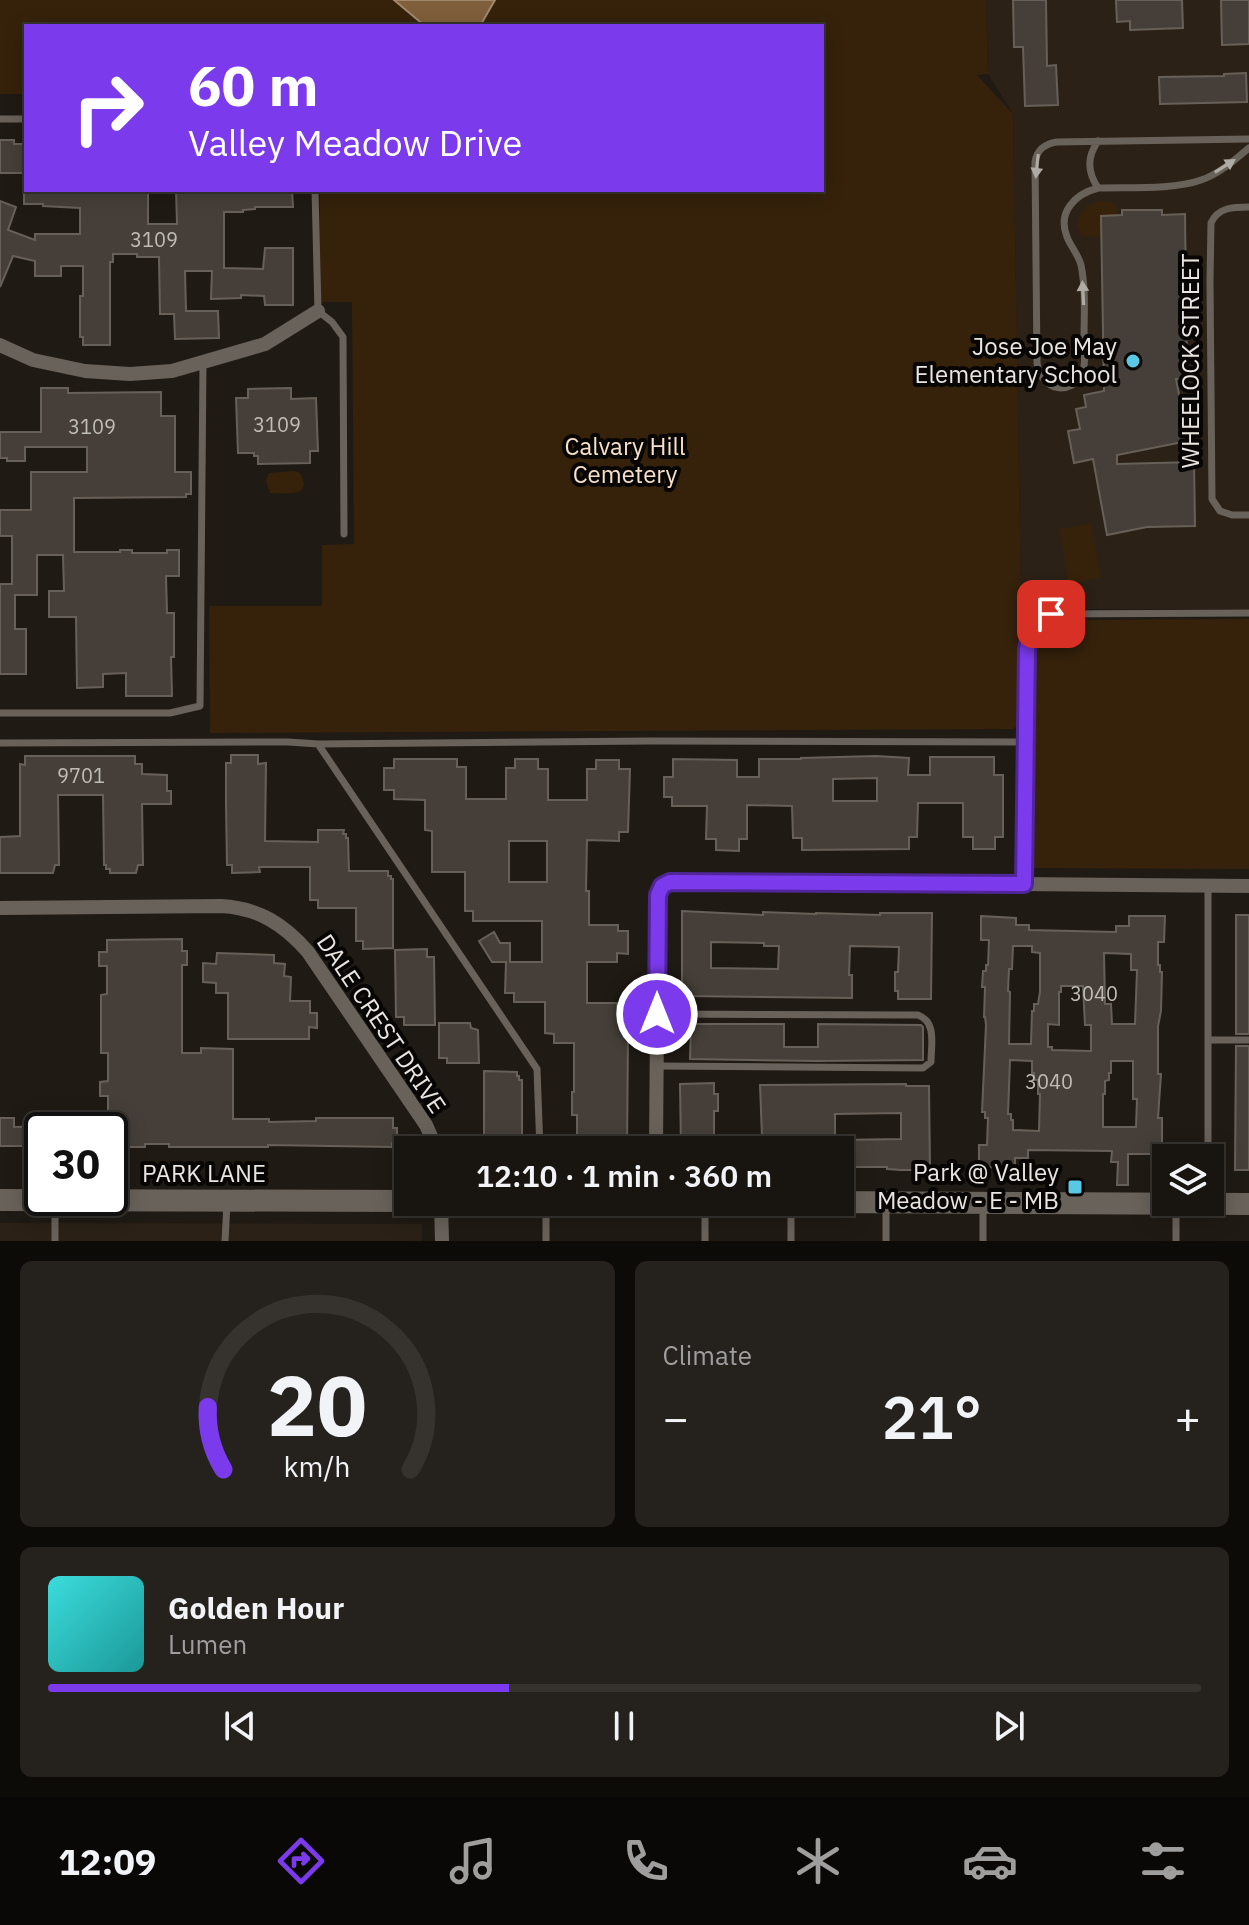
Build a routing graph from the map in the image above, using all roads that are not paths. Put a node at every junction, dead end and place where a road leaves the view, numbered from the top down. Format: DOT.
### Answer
graph roads {
  1 [pos="0,119"];
  2 [pos="24,119"];
  3 [pos="1249,139"];
  4 [pos="1098,141"];
  5 [pos="1249,148"];
  6 [pos="1098,188"];
  7 [pos="315,192"];
  8 [pos="1249,207"];
  9 [pos="318,311"];
  10 [pos="0,345"];
  11 [pos="203,363"];
  12 [pos="1249,515"];
  13 [pos="344,534"];
  14 [pos="1249,613"];
  15 [pos="0,713"];
  16 [pos="1026,742"];
  17 [pos="0,743"];
  18 [pos="318,744"];
  19 [pos="1024,884"];
  20 [pos="1208,886"];
  21 [pos="1249,886"];
  22 [pos="0,908"];
  23 [pos="657,1014"];
  24 [pos="1208,1040"];
  25 [pos="1249,1040"];
  26 [pos="657,1066"];
  27 [pos="431,1136"];
  28 [pos="539,1136"];
  29 [pos="656,1136"];
  30 [pos="1208,1144"];
  31 [pos="0,1200"];
  32 [pos="24,1200"];
  33 [pos="128,1200"];
  34 [pos="227,1201"];
  35 [pos="394,1201"];
  36 [pos="854,1203"];
  37 [pos="886,1203"];
  38 [pos="983,1203"];
  39 [pos="1152,1203"];
  40 [pos="1224,1203"];
  41 [pos="1249,1204"];
  42 [pos="55,1216"];
  43 [pos="441,1216"];
  44 [pos="546,1216"];
  45 [pos="705,1216"];
  46 [pos="791,1216"];
  47 [pos="1176,1216"];
  48 [pos="55,1241"];
  49 [pos="225,1241"];
  50 [pos="442,1241"];
  51 [pos="546,1241"];
  52 [pos="705,1241"];
  53 [pos="791,1241"];
  54 [pos="886,1241"];
  55 [pos="983,1241"];
  56 [pos="1176,1241"];
  1 -- 2 [label="lane"];
  3 -- 4 [label="lane"];
  4 -- 6 [label="lane"];
  4 -- 6 [label="lane, one-way"];
  6 -- 5 [label="lane, one-way"];
  7 -- 9 [label="lane"];
  8 -- 12 [label="lane, WHEELOCK STREET"];
  9 -- 11 [label="street"];
  9 -- 13 [label="lane"];
  10 -- 11 [label="street"];
  11 -- 15 [label="lane"];
  14 -- 16 [label="lane"];
  16 -- 18 [label="lane"];
  16 -- 19 [label="lane"];
  17 -- 18 [label="lane"];
  18 -- 28 [label="lane"];
  19 -- 20 [label="street"];
  19 -- 23 [label="street"];
  20 -- 21 [label="street"];
  20 -- 24 [label="lane"];
  22 -- 27 [label="street, DALE CREST DRIVE"];
  23 -- 26 [label="street"];
  23 -- 26 [label="lane"];
  24 -- 25 [label="lane"];
  24 -- 30 [label="lane"];
  26 -- 29 [label="street"];
  31 -- 32 [label="street, PARK LANE"];
  33 -- 34 [label="street, PARK LANE"];
  34 -- 35 [label="street, PARK LANE"];
  34 -- 49 [label="lane"];
  36 -- 37 [label="street"];
  37 -- 38 [label="street"];
  37 -- 54 [label="lane"];
  38 -- 39 [label="street"];
  38 -- 55 [label="lane"];
  40 -- 41 [label="street"];
  42 -- 48 [label="lane"];
  43 -- 50 [label="street"];
  44 -- 51 [label="lane"];
  45 -- 52 [label="lane"];
  46 -- 53 [label="lane"];
  47 -- 56 [label="lane"];
}
